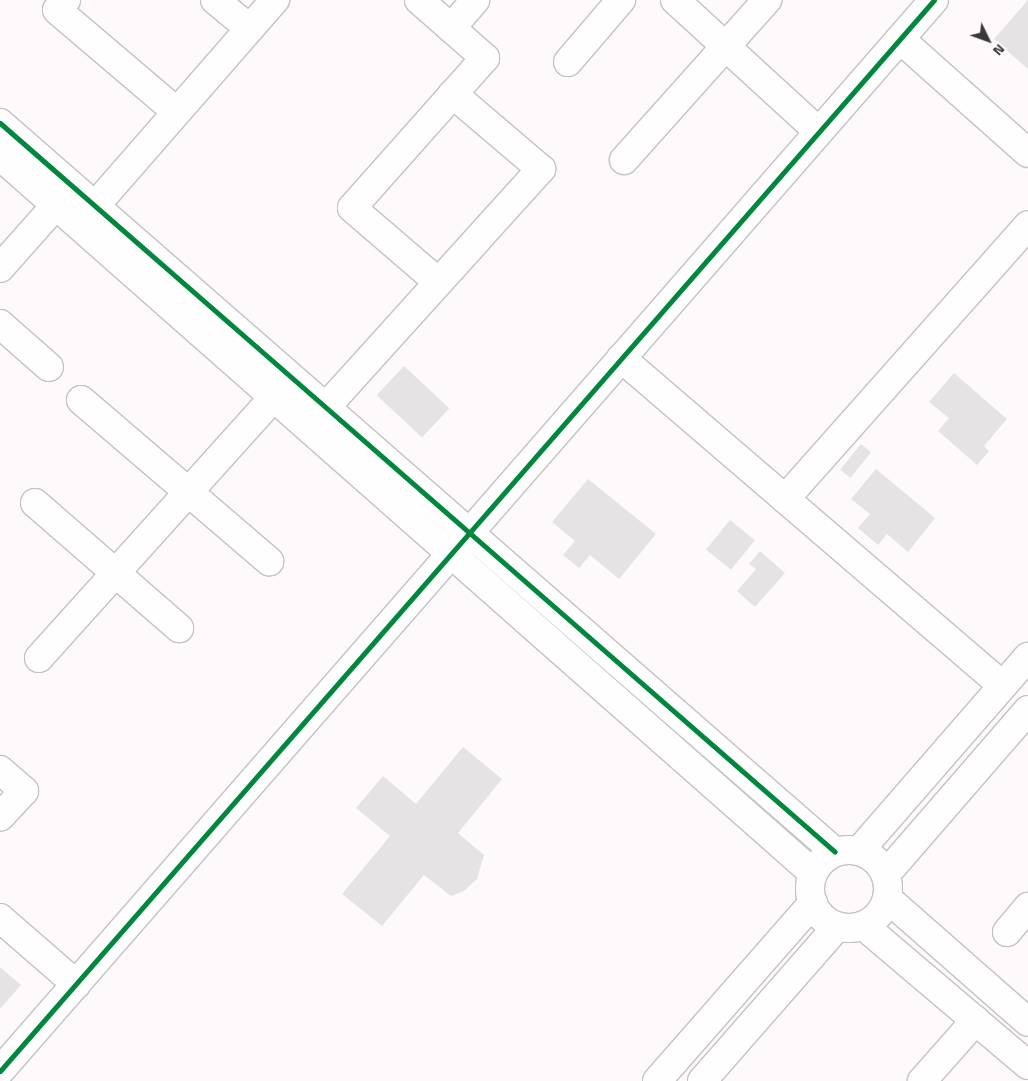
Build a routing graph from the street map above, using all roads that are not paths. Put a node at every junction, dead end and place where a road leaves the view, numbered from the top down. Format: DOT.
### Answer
graph roads {
  1 [pos="66,0"];
  2 [pos="215,0"];
  3 [pos="275,0"];
  4 [pos="419,0"];
  5 [pos="475,0"];
  6 [pos="621,0"];
  7 [pos="675,0"];
  8 [pos="766,0"];
  9 [pos="934,0"];
  10 [pos="451,28"];
  11 [pos="250,29"];
  12 [pos="900,39"];
  13 [pos="725,46"];
  14 [pos="568,62"];
  15 [pos="453,94"];
  16 [pos="177,112"];
  17 [pos="0,123"];
  18 [pos="819,132"];
  19 [pos="1028,153"];
  20 [pos="0,156"];
  21 [pos="624,160"];
  22 [pos="56,205"];
  23 [pos="95,206"];
  24 [pos="1028,225"];
  25 [pos="0,268"];
  26 [pos="438,282"];
  27 [pos="0,324"];
  28 [pos="622,358"];
  29 [pos="49,367"];
  30 [pos="274,397"];
  31 [pos="81,400"];
  32 [pos="326,407"];
  33 [pos="188,492"];
  34 [pos="785,499"];
  35 [pos="35,503"];
  36 [pos="469,532"];
  37 [pos="451,553"];
  38 [pos="268,561"];
  39 [pos="116,573"];
  40 [pos="180,628"];
  41 [pos="1028,657"];
  42 [pos="38,658"];
  43 [pos="1003,686"];
  44 [pos="1028,710"];
  45 [pos="0,770"];
  46 [pos="0,817"];
  47 [pos="848,851"];
  48 [pos="813,873"];
  49 [pos="887,887"];
  50 [pos="812,903"];
  51 [pos="1028,907"];
  52 [pos="0,918"];
  53 [pos="850,926"];
  54 [pos="1007,932"];
  55 [pos="76,984"];
  56 [pos="976,1020"];
  57 [pos="1028,1022"];
  58 [pos="1028,1065"];
  59 [pos="0,1071"];
  60 [pos="657,1081"];
  61 [pos="702,1081"];
  62 [pos="922,1081"];
  1 -- 16 [label="street"];
  2 -- 11 [label="street"];
  3 -- 11 [label="street"];
  4 -- 10 [label="street"];
  5 -- 10 [label="street"];
  6 -- 14 [label="street"];
  7 -- 13 [label="street"];
  8 -- 13 [label="street"];
  9 -- 12 [label="street"];
  10 -- 15 [label="street"];
  11 -- 16 [label="street"];
  12 -- 18 [label="street"];
  12 -- 19 [label="street"];
  13 -- 18 [label="street"];
  13 -- 21 [label="street"];
  15 -- 26 [label="street"];
  15 -- 26 [label="street"];
  16 -- 23 [label="street"];
  17 -- 23 [label="street"];
  18 -- 28 [label="street"];
  20 -- 22 [label="street"];
  22 -- 25 [label="street"];
  22 -- 30 [label="street"];
  23 -- 32 [label="street"];
  24 -- 34 [label="street"];
  26 -- 32 [label="street"];
  27 -- 29 [label="street"];
  28 -- 34 [label="street"];
  28 -- 36 [label="street"];
  30 -- 33 [label="street"];
  30 -- 37 [label="street"];
  31 -- 33 [label="street"];
  32 -- 36 [label="street"];
  33 -- 38 [label="street"];
  33 -- 39 [label="street"];
  34 -- 43 [label="street"];
  35 -- 39 [label="street"];
  36 -- 37 [label="street"];
  36 -- 47 [label="street"];
  37 -- 48 [label="street"];
  37 -- 55 [label="street"];
  39 -- 40 [label="street"];
  39 -- 42 [label="street"];
  41 -- 43 [label="street"];
  43 -- 47 [label="street"];
  44 -- 49 [label="street"];
  45 -- 46 [label="street"];
  47 -- 48 [label="street"];
  47 -- 49 [label="street"];
  48 -- 50 [label="street"];
  49 -- 53 [label="street"];
  49 -- 57 [label="street"];
  50 -- 53 [label="street"];
  50 -- 60 [label="street"];
  51 -- 54 [label="street"];
  52 -- 55 [label="street"];
  53 -- 56 [label="street"];
  53 -- 61 [label="street"];
  55 -- 59 [label="street"];
  56 -- 58 [label="street"];
  56 -- 62 [label="street"];
}
